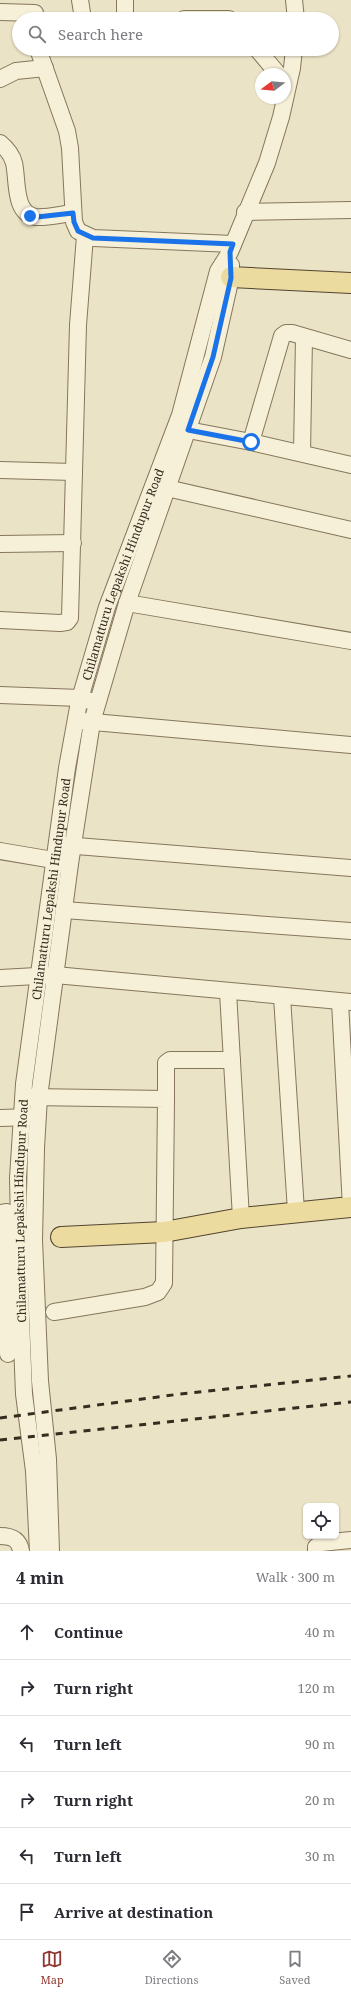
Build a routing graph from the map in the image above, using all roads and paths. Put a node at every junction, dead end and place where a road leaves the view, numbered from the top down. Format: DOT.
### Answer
graph roads {
  1 [pos="80,0"];
  2 [pos="124,0"];
  3 [pos="294,0"];
  4 [pos="35,10"];
  5 [pos="0,12"];
  6 [pos="82,12"];
  7 [pos="125,12"];
  8 [pos="295,12"];
  9 [pos="41,56"];
  10 [pos="263,56"];
  11 [pos="292,56"];
  12 [pos="45,68"];
  13 [pos="273,68"];
  14 [pos="288,68"];
  15 [pos="0,78"];
  16 [pos="282,104"];
  17 [pos="0,143"];
  18 [pos="351,210"];
  19 [pos="245,212"];
  20 [pos="73,213"];
  21 [pos="85,236"];
  22 [pos="232,248"];
  23 [pos="231,278"];
  24 [pos="351,283"];
  25 [pos="304,337"];
  26 [pos="351,350"];
  27 [pos="188,430"];
  28 [pos="251,442"];
  29 [pos="302,454"];
  30 [pos="351,465"];
  31 [pos="0,470"];
  32 [pos="74,472"];
  33 [pos="161,487"];
  34 [pos="351,530"];
  35 [pos="73,543"];
  36 [pos="0,544"];
  37 [pos="127,603"];
  38 [pos="0,620"];
  39 [pos="351,641"];
  40 [pos="0,695"];
  41 [pos="80,698"];
  42 [pos="98,702"];
  43 [pos="76,721"];
  44 [pos="92,722"];
  45 [pos="351,745"];
  46 [pos="65,845"];
  47 [pos="0,851"];
  48 [pos="63,862"];
  49 [pos="351,868"];
  50 [pos="64,910"];
  51 [pos="351,930"];
  52 [pos="48,975"];
  53 [pos="0,978"];
  54 [pos="228,992"];
  55 [pos="282,997"];
  56 [pos="346,1002"];
  57 [pos="232,1060"];
  58 [pos="31,1097"];
  59 [pos="166,1099"];
  60 [pos="22,1117"];
  61 [pos="38,1117"];
  62 [pos="0,1118"];
  63 [pos="36,1148"];
  64 [pos="20,1149"];
  65 [pos="351,1207"];
  66 [pos="296,1211"];
  67 [pos="4,1213"];
  68 [pos="241,1218"];
  69 [pos="164,1232"];
  70 [pos="61,1237"];
  71 [pos="54,1312"];
  72 [pos="4,1313"];
  73 [pos="8,1354"];
  74 [pos="0,1536"];
  75 [pos="351,1540"];
  76 [pos="21,1551"];
  77 [pos="38,1551"];
  78 [pos="51,1551"];
  79 [pos="316,1551"];
  1 -- 6 [label="street"];
  2 -- 7 [label="street"];
  3 -- 8 [label="street"];
  4 -- 5 [label="street"];
  9 -- 12 [label="street"];
  10 -- 13 [label="street"];
  11 -- 14 [label="street, Chilamatturu Lepakshi Hindupur Road"];
  12 -- 15 [label="street"];
  12 -- 20 [label="street"];
  16 -- 19 [label="street, Chilamatturu Lepakshi Hindupur Road"];
  17 -- 20 [label="street"];
  18 -- 19 [label="street"];
  19 -- 22 [label="street, Chilamatturu Lepakshi Hindupur Road"];
  20 -- 21 [label="street"];
  21 -- 22 [label="street"];
  21 -- 32 [label="street"];
  22 -- 23 [label="street, Chilamatturu Lepakshi Hindupur Road"];
  22 -- 33 [label="street, Chilamatturu Lepakshi Hindupur Road"];
  23 -- 24 [label="main road"];
  23 -- 27 [label="street, Chilamatturu Lepakshi Hindupur Road"];
  25 -- 26 [label="street"];
  25 -- 28 [label="street"];
  25 -- 29 [label="street"];
  27 -- 28 [label="street"];
  27 -- 33 [label="street, Chilamatturu Lepakshi Hindupur Road"];
  28 -- 29 [label="street"];
  29 -- 30 [label="street"];
  31 -- 32 [label="street"];
  32 -- 35 [label="street"];
  33 -- 34 [label="street"];
  33 -- 37 [label="street, Chilamatturu Lepakshi Hindupur Road"];
  33 -- 41 [label="street, Chilamatturu Lepakshi Hindupur Road"];
  35 -- 36 [label="street"];
  35 -- 38 [label="street"];
  37 -- 39 [label="street"];
  37 -- 42 [label="street, Chilamatturu Lepakshi Hindupur Road"];
  40 -- 41 [label="street"];
  41 -- 42 [label="street"];
  41 -- 43 [label="street, Chilamatturu Lepakshi Hindupur Road"];
  42 -- 44 [label="street, Chilamatturu Lepakshi Hindupur Road"];
  43 -- 44 [label="street"];
  43 -- 46 [label="street, Chilamatturu Lepakshi Hindupur Road"];
  44 -- 45 [label="street"];
  44 -- 46 [label="street, Chilamatturu Lepakshi Hindupur Road"];
  46 -- 48 [label="street, Chilamatturu Lepakshi Hindupur Road"];
  46 -- 49 [label="street"];
  47 -- 48 [label="street"];
  48 -- 50 [label="street, Chilamatturu Lepakshi Hindupur Road"];
  48 -- 52 [label="street, Chilamatturu Lepakshi Hindupur Road"];
  50 -- 51 [label="street"];
  50 -- 52 [label="street, Chilamatturu Lepakshi Hindupur Road"];
  52 -- 53 [label="street"];
  52 -- 54 [label="street"];
  52 -- 58 [label="street, Chilamatturu Lepakshi Hindupur Road"];
  54 -- 55 [label="street"];
  54 -- 57 [label="street"];
  55 -- 56 [label="street"];
  55 -- 66 [label="street"];
  56 -- 65 [label="street"];
  57 -- 59 [label="street"];
  57 -- 68 [label="street"];
  58 -- 59 [label="street"];
  58 -- 60 [label="street, Chilamatturu Lepakshi Hindupur Road"];
  58 -- 61 [label="street, Chilamatturu Lepakshi Hindupur Road"];
  59 -- 69 [label="street"];
  60 -- 61 [label="street"];
  60 -- 62 [label="street"];
  60 -- 64 [label="street, Chilamatturu Lepakshi Hindupur Road"];
  61 -- 63 [label="street, Chilamatturu Lepakshi Hindupur Road"];
  63 -- 64 [label="street"];
  63 -- 78 [label="street, Chilamatturu Lepakshi Hindupur Road"];
  64 -- 67 [label="street"];
  64 -- 77 [label="street, Chilamatturu Lepakshi Hindupur Road"];
  65 -- 66 [label="main road"];
  66 -- 68 [label="main road"];
  67 -- 72 [label="street"];
  68 -- 69 [label="main road"];
  69 -- 70 [label="main road"];
  69 -- 71 [label="street"];
  72 -- 73 [label="street"];
  74 -- 76 [label="street"];
  75 -- 79 [label="street"];
}
